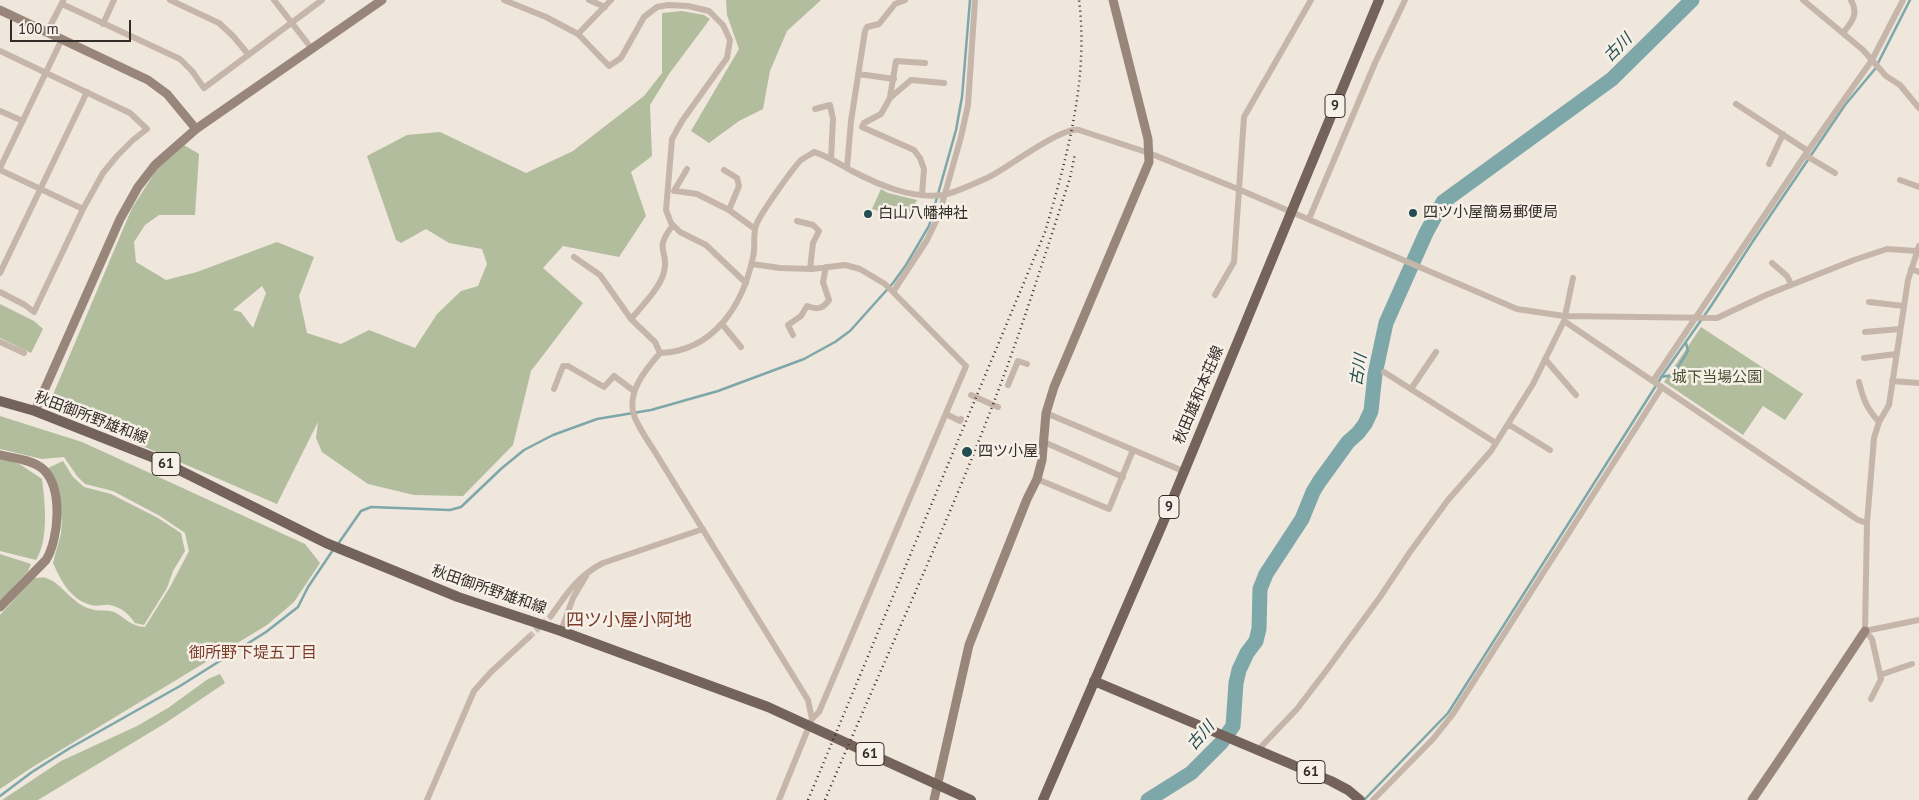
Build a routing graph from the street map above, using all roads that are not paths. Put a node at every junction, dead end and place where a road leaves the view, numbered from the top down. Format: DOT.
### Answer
graph roads {
  1 [pos="114,0"];
  2 [pos="170,0"];
  3 [pos="274,0"];
  4 [pos="322,0"];
  5 [pos="382,0"];
  6 [pos="504,0"];
  7 [pos="588,0"];
  8 [pos="611,0"];
  9 [pos="905,0"];
  10 [pos="975,0"];
  11 [pos="1311,0"];
  12 [pos="1379,0"];
  13 [pos="1405,0"];
  14 [pos="1803,0"];
  15 [pos="1851,0"];
  16 [pos="1903,0"];
  17 [pos="63,2"];
  18 [pos="1115,2"];
  19 [pos="605,7"];
  20 [pos="0,10"];
  21 [pos="291,23"];
  22 [pos="103,24"];
  23 [pos="47,32"];
  24 [pos="1843,33"];
  25 [pos="578,34"];
  26 [pos="62,39"];
  27 [pos="312,49"];
  28 [pos="0,51"];
  29 [pos="248,54"];
  30 [pos="1875,62"];
  31 [pos="925,63"];
  32 [pos="46,72"];
  33 [pos="859,74"];
  34 [pos="894,79"];
  35 [pos="944,83"];
  36 [pos="87,92"];
  37 [pos="890,98"];
  38 [pos="1736,104"];
  39 [pos="1919,108"];
  40 [pos="815,109"];
  41 [pos="0,111"];
  42 [pos="22,121"];
  43 [pos="862,127"];
  44 [pos="851,128"];
  45 [pos="196,129"];
  46 [pos="1783,134"];
  47 [pos="1149,153"];
  48 [pos="1809,156"];
  49 [pos="830,159"];
  50 [pos="1769,164"];
  51 [pos="847,168"];
  52 [pos="0,169"];
  53 [pos="687,170"];
  54 [pos="724,170"];
  55 [pos="1835,173"];
  56 [pos="1900,180"];
  57 [pos="1919,186"];
  58 [pos="1238,189"];
  59 [pos="40,190"];
  60 [pos="676,191"];
  61 [pos="668,193"];
  62 [pos="922,194"];
  63 [pos="944,195"];
  64 [pos="83,209"];
  65 [pos="729,210"];
  66 [pos="1291,212"];
  67 [pos="1310,219"];
  68 [pos="798,221"];
  69 [pos="673,225"];
  70 [pos="755,229"];
  71 [pos="1918,249"];
  72 [pos="574,257"];
  73 [pos="1772,263"];
  74 [pos="752,264"];
  75 [pos="826,266"];
  76 [pos="810,269"];
  77 [pos="1911,269"];
  78 [pos="1919,272"];
  79 [pos="0,273"];
  80 [pos="1573,278"];
  81 [pos="746,282"];
  82 [pos="1791,284"];
  83 [pos="890,289"];
  84 [pos="0,292"];
  85 [pos="1215,295"];
  86 [pos="1869,302"];
  87 [pos="1904,306"];
  88 [pos="1701,317"];
  89 [pos="1564,318"];
  90 [pos="631,319"];
  91 [pos="722,324"];
  92 [pos="1900,329"];
  93 [pos="1865,332"];
  94 [pos="793,334"];
  95 [pos="0,342"];
  96 [pos="742,347"];
  97 [pos="1436,352"];
  98 [pos="24,353"];
  99 [pos="660,353"];
  100 [pos="1896,354"];
  101 [pos="1864,358"];
  102 [pos="1545,359"];
  103 [pos="1027,364"];
  104 [pos="1384,372"];
  105 [pos="1892,381"];
  106 [pos="1860,382"];
  107 [pos="1919,383"];
  108 [pos="1658,384"];
  109 [pos="1008,385"];
  110 [pos="554,389"];
  111 [pos="1412,389"];
  112 [pos="634,391"];
  113 [pos="971,395"];
  114 [pos="1576,396"];
  115 [pos="0,401"];
  116 [pos="998,407"];
  117 [pos="35,411"];
  118 [pos="1046,413"];
  119 [pos="946,414"];
  120 [pos="961,419"];
  121 [pos="1878,422"];
  122 [pos="1508,424"];
  123 [pos="1044,442"];
  124 [pos="1496,443"];
  125 [pos="1133,450"];
  126 [pos="1550,450"];
  127 [pos="0,455"];
  128 [pos="1183,470"];
  129 [pos="1123,477"];
  130 [pos="1037,479"];
  131 [pos="1867,523"];
  132 [pos="703,529"];
  133 [pos="588,571"];
  134 [pos="0,607"];
  135 [pos="551,616"];
  136 [pos="1919,620"];
  137 [pos="1865,630"];
  138 [pos="561,631"];
  139 [pos="529,637"];
  140 [pos="1912,664"];
  141 [pos="1880,676"];
  142 [pos="1094,681"];
  143 [pos="1871,699"];
  144 [pos="812,720"];
  145 [pos="1259,749"];
  146 [pos="427,800"];
  147 [pos="779,800"];
  148 [pos="934,800"];
  149 [pos="971,800"];
  150 [pos="1043,800"];
  151 [pos="1360,800"];
  152 [pos="1373,800"];
  153 [pos="1752,800"];
  1 -- 22 [label="street"];
  2 -- 29 [label="street"];
  3 -- 21 [label="street"];
  4 -- 21 [label="street"];
  5 -- 27 [label="street"];
  6 -- 25 [label="street"];
  7 -- 19 [label="street"];
  8 -- 19 [label="street"];
  9 -- 33 [label="street"];
  10 -- 63 [label="street"];
  11 -- 58 [label="street"];
  12 -- 66 [label="main road, 秋田雄和本荘線 / 9"];
  13 -- 67 [label="street"];
  14 -- 24 [label="street"];
  15 -- 24 [label="street"];
  16 -- 30 [label="street"];
  17 -- 22 [label="street"];
  17 -- 23 [label="street"];
  18 -- 47 [label="street"];
  19 -- 25 [label="street"];
  20 -- 23 [label="street"];
  21 -- 27 [label="street"];
  21 -- 29 [label="street"];
  22 -- 29 [label="street"];
  23 -- 26 [label="street"];
  24 -- 30 [label="street"];
  25 -- 61 [label="street"];
  26 -- 32 [label="street"];
  26 -- 45 [label="street"];
  27 -- 45 [label="street"];
  28 -- 32 [label="street"];
  30 -- 39 [label="street"];
  30 -- 48 [label="street"];
  31 -- 34 [label="street"];
  32 -- 36 [label="street"];
  32 -- 42 [label="street"];
  33 -- 34 [label="street"];
  33 -- 44 [label="street"];
  34 -- 37 [label="street"];
  35 -- 37 [label="street"];
  36 -- 59 [label="street"];
  36 -- 64 [label="street"];
  37 -- 43 [label="street"];
  38 -- 46 [label="street"];
  40 -- 49 [label="street"];
  41 -- 42 [label="street"];
  42 -- 52 [label="street"];
  43 -- 44 [label="street"];
  43 -- 62 [label="street"];
  44 -- 51 [label="street"];
  45 -- 117 [label="street"];
  46 -- 48 [label="street"];
  46 -- 50 [label="street"];
  47 -- 58 [label="street"];
  47 -- 63 [label="street"];
  47 -- 118 [label="street"];
  48 -- 55 [label="street"];
  48 -- 88 [label="street"];
  49 -- 51 [label="street"];
  49 -- 70 [label="street"];
  51 -- 62 [label="street"];
  52 -- 59 [label="street"];
  53 -- 60 [label="street"];
  54 -- 65 [label="street"];
  56 -- 57 [label="street"];
  58 -- 66 [label="street"];
  58 -- 85 [label="street"];
  59 -- 64 [label="street"];
  59 -- 79 [label="street"];
  60 -- 61 [label="street"];
  60 -- 65 [label="street"];
  61 -- 69 [label="street"];
  62 -- 63 [label="street"];
  63 -- 83 [label="street"];
  64 -- 84 [label="street"];
  65 -- 70 [label="street"];
  66 -- 67 [label="street"];
  66 -- 128 [label="main road, 秋田雄和本荘線 / 9"];
  67 -- 89 [label="street"];
  68 -- 76 [label="street"];
  69 -- 81 [label="street"];
  69 -- 90 [label="street"];
  70 -- 74 [label="street"];
  71 -- 77 [label="street"];
  71 -- 82 [label="street"];
  72 -- 90 [label="street"];
  73 -- 82 [label="street"];
  74 -- 76 [label="street"];
  74 -- 81 [label="street"];
  75 -- 76 [label="street"];
  75 -- 83 [label="street"];
  75 -- 94 [label="street"];
  77 -- 78 [label="street"];
  77 -- 87 [label="street"];
  80 -- 89 [label="street"];
  81 -- 91 [label="street"];
  82 -- 88 [label="street"];
  83 -- 119 [label="street"];
  86 -- 87 [label="street"];
  87 -- 92 [label="street"];
  88 -- 89 [label="street"];
  88 -- 108 [label="street"];
  89 -- 102 [label="street"];
  89 -- 108 [label="street"];
  90 -- 99 [label="street"];
  91 -- 96 [label="street"];
  91 -- 99 [label="street"];
  92 -- 93 [label="street"];
  92 -- 100 [label="street"];
  95 -- 98 [label="street"];
  97 -- 111 [label="street"];
  99 -- 112 [label="street"];
  100 -- 101 [label="street"];
  100 -- 105 [label="street"];
  102 -- 114 [label="street"];
  102 -- 122 [label="street"];
  103 -- 109 [label="street"];
  104 -- 111 [label="street"];
  105 -- 107 [label="street"];
  105 -- 121 [label="street"];
  106 -- 121 [label="street"];
  108 -- 131 [label="street"];
  108 -- 152 [label="street"];
  110 -- 112 [label="street"];
  111 -- 124 [label="street"];
  112 -- 132 [label="street"];
  113 -- 116 [label="street"];
  115 -- 117 [label="main road, 秋田御所野雄和線 / 61"];
  117 -- 138 [label="main road, 秋田御所野雄和線 / 61"];
  118 -- 123 [label="street"];
  118 -- 125 [label="street"];
  119 -- 120 [label="street"];
  119 -- 144 [label="street"];
  121 -- 131 [label="street"];
  122 -- 124 [label="street"];
  122 -- 126 [label="street"];
  123 -- 129 [label="street"];
  123 -- 130 [label="street"];
  124 -- 145 [label="street"];
  125 -- 128 [label="street"];
  125 -- 129 [label="street"];
  127 -- 134 [label="street"];
  128 -- 142 [label="main road, 秋田雄和本荘線 / 9"];
  129 -- 130 [label="street"];
  130 -- 148 [label="street"];
  131 -- 137 [label="street"];
  132 -- 133 [label="street"];
  132 -- 144 [label="street"];
  133 -- 135 [label="street"];
  133 -- 138 [label="street"];
  136 -- 137 [label="street"];
  137 -- 141 [label="street"];
  137 -- 153 [label="street"];
  138 -- 149 [label="main road, 秋田御所野雄和線 / 61"];
  139 -- 146 [label="street"];
  140 -- 141 [label="street"];
  141 -- 143 [label="street"];
  142 -- 145 [label="main road, 61"];
  142 -- 150 [label="main road, 秋田雄和本荘線 / 9"];
  144 -- 147 [label="street"];
  145 -- 151 [label="main road, 61"];
}
